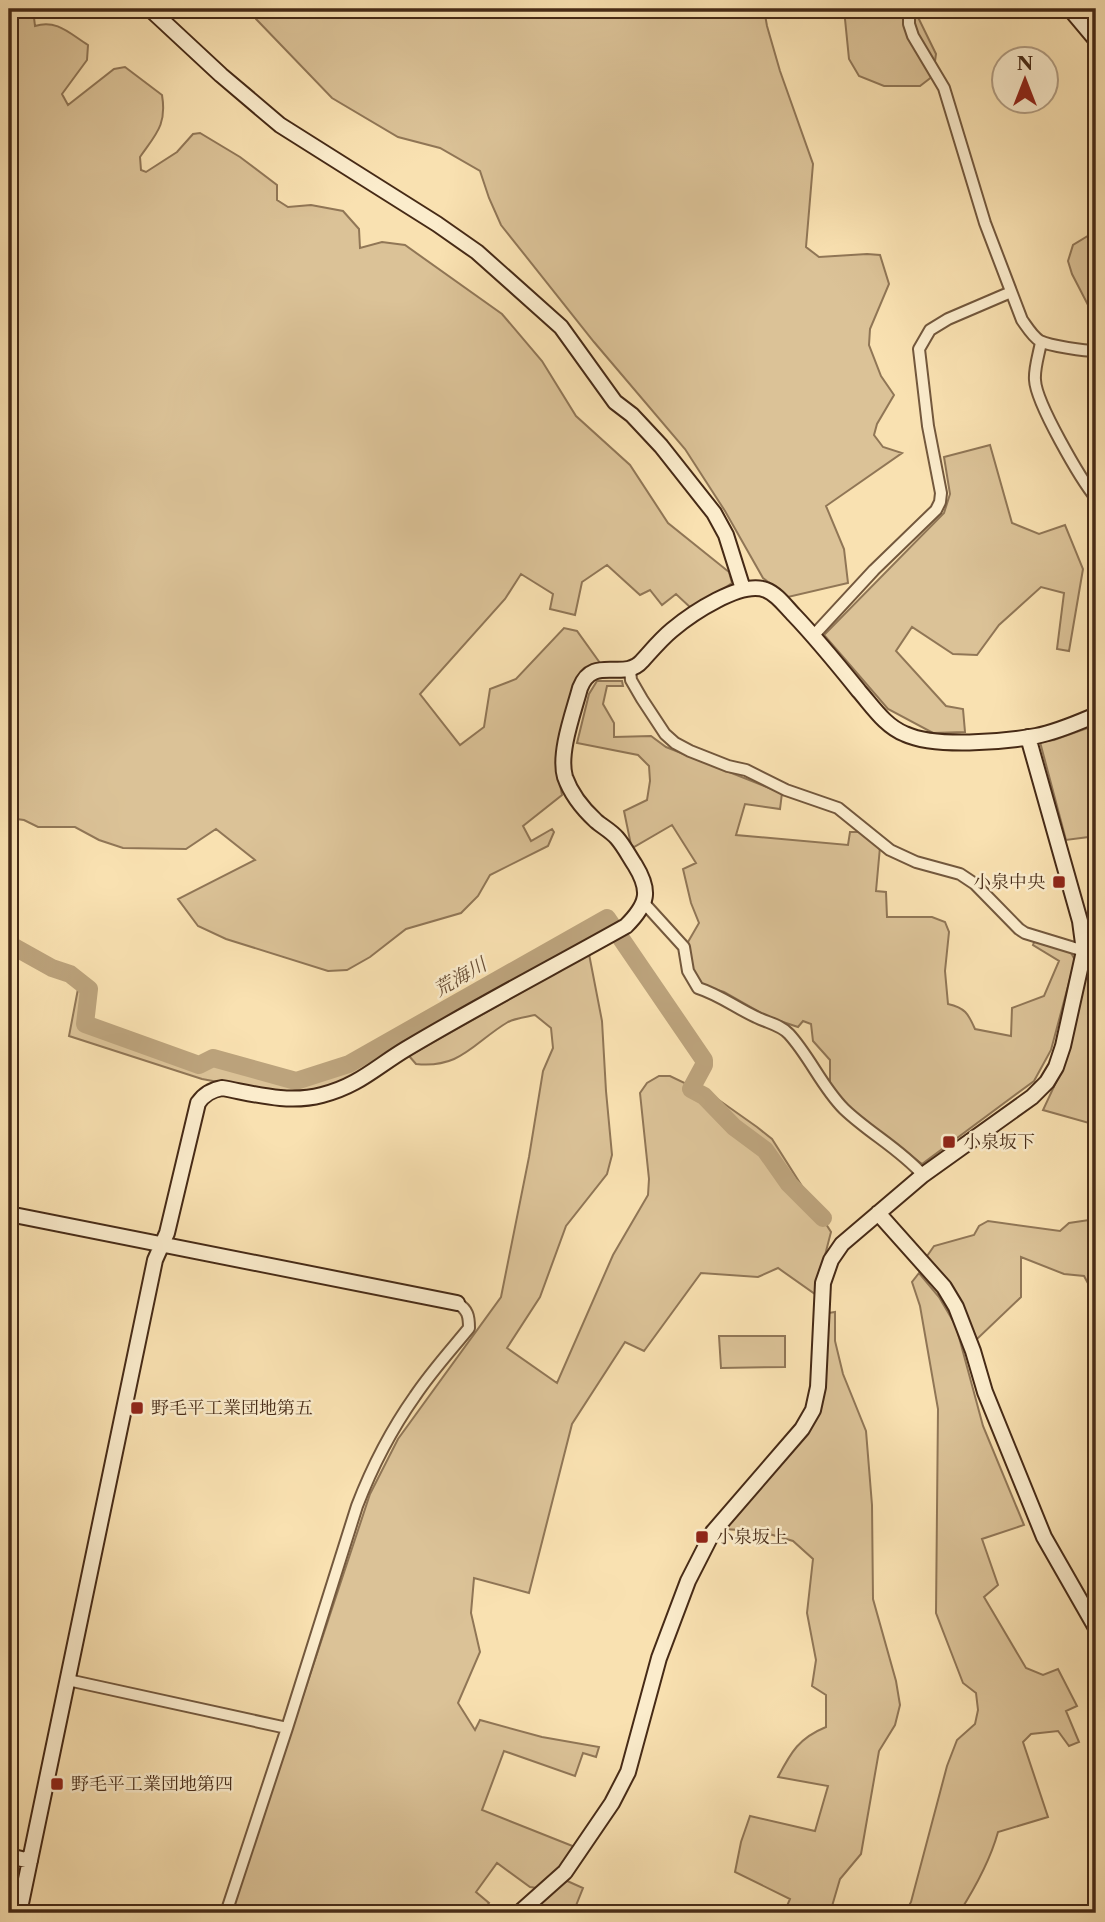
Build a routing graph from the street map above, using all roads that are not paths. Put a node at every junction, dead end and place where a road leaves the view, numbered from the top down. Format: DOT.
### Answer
graph roads {
  1 [pos="150,9"];
  2 [pos="909,9"];
  3 [pos="1070,9"];
  4 [pos="1096,40"];
  5 [pos="1011,292"];
  6 [pos="1041,342"];
  7 [pos="1096,351"];
  8 [pos="1096,498"];
  9 [pos="743,589"];
  10 [pos="813,636"];
  11 [pos="629,670"];
  12 [pos="1096,715"];
  13 [pos="1028,737"];
  14 [pos="644,903"];
  15 [pos="1096,930"];
  16 [pos="1084,944"];
  17 [pos="923,1175"];
  18 [pos="878,1213"];
  19 [pos="9,1214"];
  20 [pos="160,1244"];
  21 [pos="457,1303"];
  22 [pos="1096,1628"];
  23 [pos="68,1680"];
  24 [pos="288,1728"];
  25 [pos="9,1856"];
  26 [pos="30,1861"];
  27 [pos="19,1913"];
  28 [pos="226,1913"];
  29 [pos="519,1913"];
  1 -- 9 [label="street"];
  2 -- 5 [label="street"];
  3 -- 4 [label="street"];
  5 -- 6 [label="street"];
  5 -- 10 [label="street"];
  6 -- 7 [label="street"];
  6 -- 8 [label="street"];
  9 -- 10 [label="street"];
  9 -- 11 [label="street"];
  10 -- 13 [label="street"];
  11 -- 14 [label="street"];
  11 -- 16 [label="street"];
  12 -- 13 [label="street"];
  13 -- 16 [label="street"];
  14 -- 17 [label="street"];
  14 -- 20 [label="street"];
  15 -- 16 [label="street"];
  16 -- 17 [label="street"];
  17 -- 18 [label="street"];
  18 -- 22 [label="street"];
  18 -- 29 [label="street"];
  19 -- 20 [label="street"];
  20 -- 21 [label="street"];
  20 -- 23 [label="street"];
  21 -- 24 [label="street"];
  23 -- 24 [label="street"];
  23 -- 26 [label="street"];
  24 -- 28 [label="street"];
  25 -- 26 [label="street"];
  26 -- 27 [label="street"];
}
